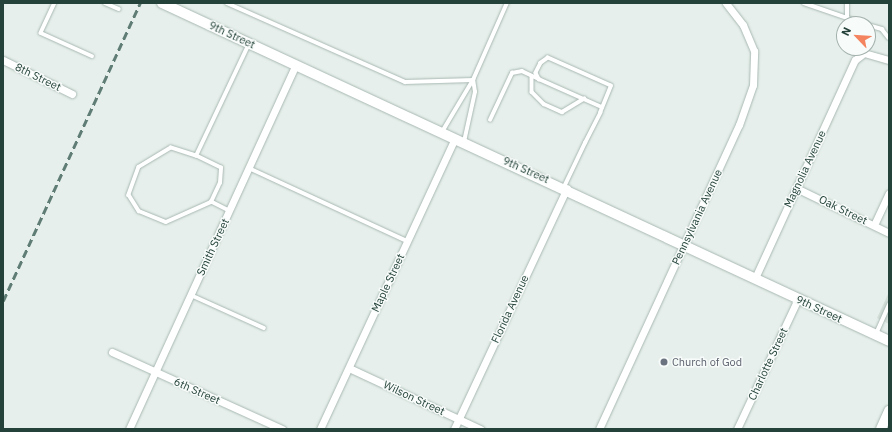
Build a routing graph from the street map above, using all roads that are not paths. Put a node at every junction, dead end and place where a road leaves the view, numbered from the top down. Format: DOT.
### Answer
graph roads {
  1 [pos="55,3"];
  2 [pos="105,3"];
  3 [pos="162,3"];
  4 [pos="227,3"];
  5 [pos="507,3"];
  6 [pos="726,3"];
  7 [pos="804,3"];
  8 [pos="847,3"];
  9 [pos="118,9"];
  10 [pos="839,16"];
  11 [pos="847,16"];
  12 [pos="876,27"];
  13 [pos="889,38"];
  14 [pos="249,43"];
  15 [pos="92,56"];
  16 [pos="889,56"];
  17 [pos="3,60"];
  18 [pos="889,60"];
  19 [pos="296,65"];
  20 [pos="532,76"];
  21 [pos="539,79"];
  22 [pos="473,80"];
  23 [pos="72,94"];
  24 [pos="584,99"];
  25 [pos="602,108"];
  26 [pos="490,120"];
  27 [pos="442,132"];
  28 [pos="460,140"];
  29 [pos="196,156"];
  30 [pos="249,168"];
  31 [pos="565,188"];
  32 [pos="796,188"];
  33 [pos="889,193"];
  34 [pos="211,202"];
  35 [pos="229,211"];
  36 [pos="874,225"];
  37 [pos="889,233"];
  38 [pos="408,241"];
  39 [pos="685,244"];
  40 [pos="755,278"];
  41 [pos="191,295"];
  42 [pos="798,299"];
  43 [pos="889,306"];
  44 [pos="264,328"];
  45 [pos="876,335"];
  46 [pos="889,341"];
  47 [pos="112,352"];
  48 [pos="349,368"];
  49 [pos="155,372"];
  50 [pos="889,411"];
  51 [pos="459,419"];
  52 [pos="129,429"];
  53 [pos="282,429"];
  54 [pos="320,429"];
  55 [pos="454,429"];
  56 [pos="480,429"];
  57 [pos="599,429"];
  58 [pos="737,429"];
  59 [pos="880,429"];
  1 -- 15 [label="lane"];
  2 -- 9 [label="lane"];
  3 -- 14 [label="street, 9th Street"];
  4 -- 22 [label="lane"];
  5 -- 22 [label="lane"];
  6 -- 39 [label="street, Pennsylvania Avenue"];
  7 -- 10 [label="lane"];
  8 -- 11 [label="lane"];
  12 -- 13 [label="lane"];
  14 -- 19 [label="street, 9th Street"];
  14 -- 29 [label="lane"];
  16 -- 18 [label="lane"];
  17 -- 23 [label="street, 8th Street"];
  18 -- 32 [label="street, Magnolia Avenue"];
  19 -- 27 [label="street, 9th Street"];
  19 -- 30 [label="street, Smith Street"];
  20 -- 21 [label="lane"];
  20 -- 24 [label="lane"];
  20 -- 26 [label="lane"];
  21 -- 24 [label="lane"];
  21 -- 25 [label="lane"];
  22 -- 27 [label="lane"];
  22 -- 28 [label="lane"];
  24 -- 25 [label="lane"];
  25 -- 31 [label="lane"];
  27 -- 28 [label="street, 9th Street"];
  28 -- 31 [label="street, 9th Street"];
  28 -- 38 [label="street, Maple Street"];
  29 -- 34 [label="lane"];
  29 -- 34 [label="lane"];
  30 -- 35 [label="street, Smith Street"];
  30 -- 38 [label="lane"];
  31 -- 39 [label="street, 9th Street"];
  31 -- 51 [label="street, Florida Avenue"];
  32 -- 36 [label="street, Oak Street"];
  32 -- 40 [label="street, Magnolia Avenue"];
  33 -- 36 [label="street"];
  34 -- 35 [label="lane"];
  35 -- 41 [label="street, Smith Street"];
  36 -- 37 [label="street, Oak Street"];
  38 -- 48 [label="street, Maple Street"];
  39 -- 40 [label="street, 9th Street"];
  39 -- 57 [label="street, Pennsylvania Avenue"];
  40 -- 42 [label="street, 9th Street"];
  41 -- 44 [label="lane"];
  41 -- 49 [label="street, Smith Street"];
  42 -- 45 [label="street, 9th Street"];
  42 -- 58 [label="street, Charlotte Street"];
  43 -- 45 [label="lane"];
  45 -- 46 [label="street, 9th Street"];
  47 -- 49 [label="street, 6th Street"];
  48 -- 51 [label="street, Wilson Street"];
  48 -- 54 [label="street, Maple Street"];
  49 -- 52 [label="street, Smith Street"];
  49 -- 53 [label="street, 6th Street"];
  50 -- 59 [label="street"];
  51 -- 55 [label="street, Florida Avenue"];
  51 -- 56 [label="street, Wilson Street"];
}
